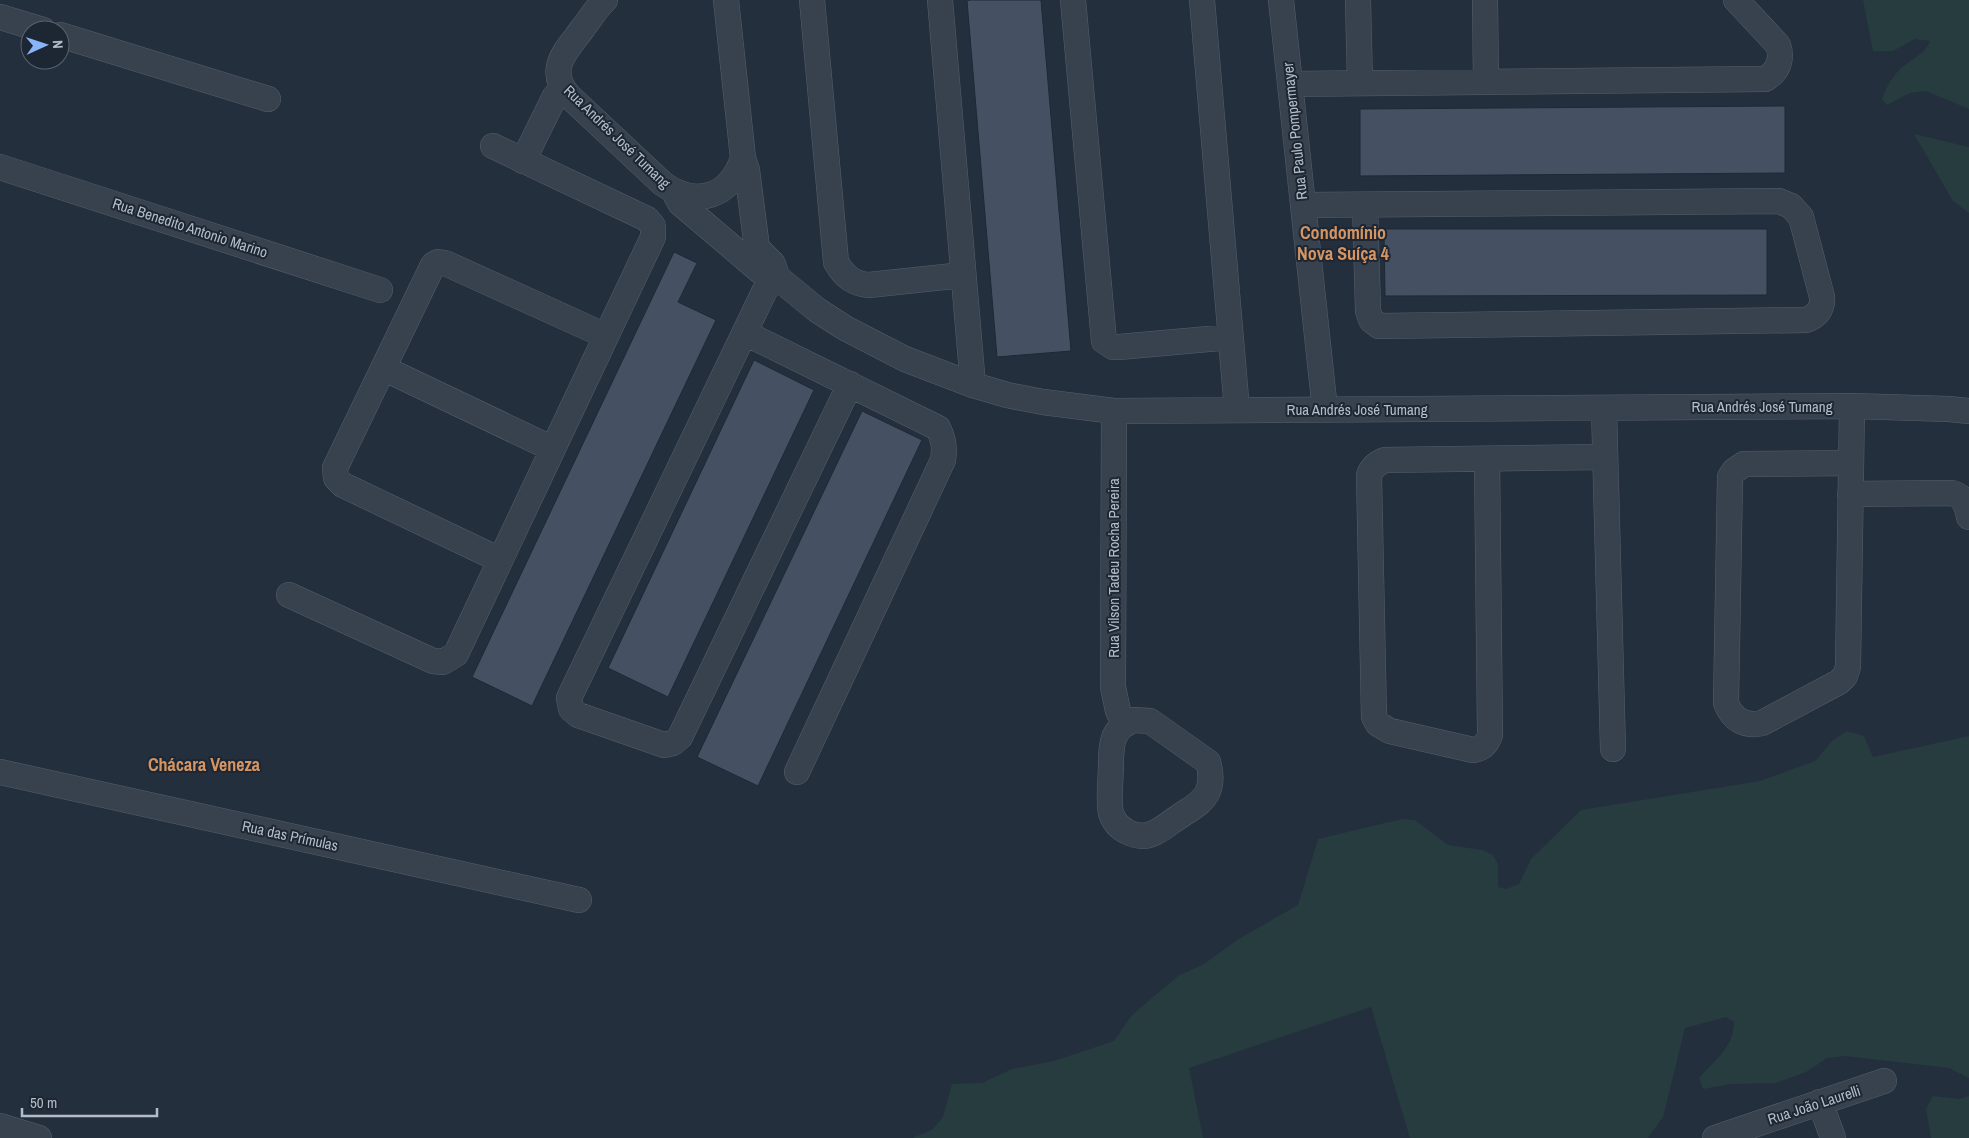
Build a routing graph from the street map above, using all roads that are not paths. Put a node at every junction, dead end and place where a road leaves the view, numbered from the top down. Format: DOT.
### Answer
graph roads {
  1 [pos="606,0"];
  2 [pos="726,0"];
  3 [pos="812,0"];
  4 [pos="940,0"];
  5 [pos="1073,0"];
  6 [pos="1202,0"];
  7 [pos="1280,0"];
  8 [pos="1358,0"];
  9 [pos="1485,0"];
  10 [pos="1736,0"];
  11 [pos="0,17"];
  12 [pos="20,23"];
  13 [pos="70,38"];
  14 [pos="1486,82"];
  15 [pos="1290,84"];
  16 [pos="1360,84"];
  17 [pos="564,90"];
  18 [pos="268,100"];
  19 [pos="493,146"];
  20 [pos="743,158"];
  21 [pos="523,160"];
  22 [pos="0,167"];
  23 [pos="674,192"];
  24 [pos="1303,205"];
  25 [pos="1365,205"];
  26 [pos="964,275"];
  27 [pos="778,278"];
  28 [pos="380,290"];
  29 [pos="745,333"];
  30 [pos="606,336"];
  31 [pos="1231,337"];
  32 [pos="383,368"];
  33 [pos="850,384"];
  34 [pos="973,385"];
  35 [pos="1852,406"];
  36 [pos="1604,408"];
  37 [pos="1114,410"];
  38 [pos="1237,410"];
  39 [pos="1325,410"];
  40 [pos="1969,411"];
  41 [pos="553,448"];
  42 [pos="1605,457"];
  43 [pos="1486,459"];
  44 [pos="1851,464"];
  45 [pos="1850,494"];
  46 [pos="1969,517"];
  47 [pos="500,560"];
  48 [pos="289,594"];
  49 [pos="1125,724"];
  50 [pos="1613,750"];
  51 [pos="0,772"];
  52 [pos="797,772"];
  53 [pos="579,900"];
  54 [pos="1884,1081"];
  55 [pos="1820,1102"];
  56 [pos="0,1126"];
  57 [pos="39,1138"];
  58 [pos="1715,1138"];
  59 [pos="1833,1138"];
  1 -- 17 [label="street, Rua Andrés José Tumang"];
  2 -- 20 [label="street"];
  3 -- 26 [label="street"];
  4 -- 26 [label="street"];
  5 -- 31 [label="street"];
  6 -- 31 [label="street"];
  7 -- 15 [label="street, Rua Paulo Pompermayer"];
  8 -- 16 [label="street"];
  9 -- 14 [label="street"];
  10 -- 14 [label="street"];
  11 -- 12 [label="street"];
  13 -- 18 [label="street"];
  14 -- 16 [label="street"];
  15 -- 16 [label="street"];
  15 -- 24 [label="street, Rua Paulo Pompermayer"];
  17 -- 21 [label="street"];
  17 -- 23 [label="street, Rua Andrés José Tumang"];
  19 -- 21 [label="street"];
  20 -- 23 [label="street, Rua Andrés José Tumang"];
  20 -- 27 [label="street"];
  21 -- 30 [label="street"];
  22 -- 28 [label="street, Rua Benedito Antonio Marino"];
  23 -- 27 [label="street"];
  24 -- 25 [label="street"];
  24 -- 39 [label="street, Rua Paulo Pompermayer"];
  25 -- 25 [label="street"];
  26 -- 34 [label="street"];
  27 -- 29 [label="street"];
  27 -- 34 [label="street, Rua Andrés José Tumang"];
  29 -- 33 [label="street"];
  29 -- 33 [label="street"];
  30 -- 32 [label="street"];
  30 -- 41 [label="street"];
  31 -- 38 [label="street"];
  32 -- 41 [label="street"];
  32 -- 47 [label="street"];
  33 -- 52 [label="street"];
  34 -- 37 [label="street, Rua Andrés José Tumang"];
  35 -- 36 [label="street, Rua Andrés José Tumang"];
  35 -- 40 [label="street, Rua Andrés José Tumang"];
  35 -- 44 [label="street"];
  36 -- 39 [label="street, Rua Andrés José Tumang"];
  36 -- 42 [label="street"];
  37 -- 38 [label="street, Rua Andrés José Tumang"];
  37 -- 49 [label="street, Rua Vilson Tadeu Rocha Pereira"];
  38 -- 39 [label="street, Rua Andrés José Tumang"];
  41 -- 47 [label="street"];
  42 -- 43 [label="street"];
  42 -- 50 [label="street"];
  43 -- 43 [label="street"];
  44 -- 45 [label="street"];
  44 -- 45 [label="street"];
  45 -- 46 [label="street"];
  47 -- 48 [label="street"];
  49 -- 49 [label="street"];
  51 -- 53 [label="street, Rua das Prímulas"];
  54 -- 55 [label="street, Rua João Laurelli"];
  55 -- 58 [label="street, Rua João Laurelli"];
  55 -- 59 [label="street"];
  56 -- 57 [label="street"];
}
